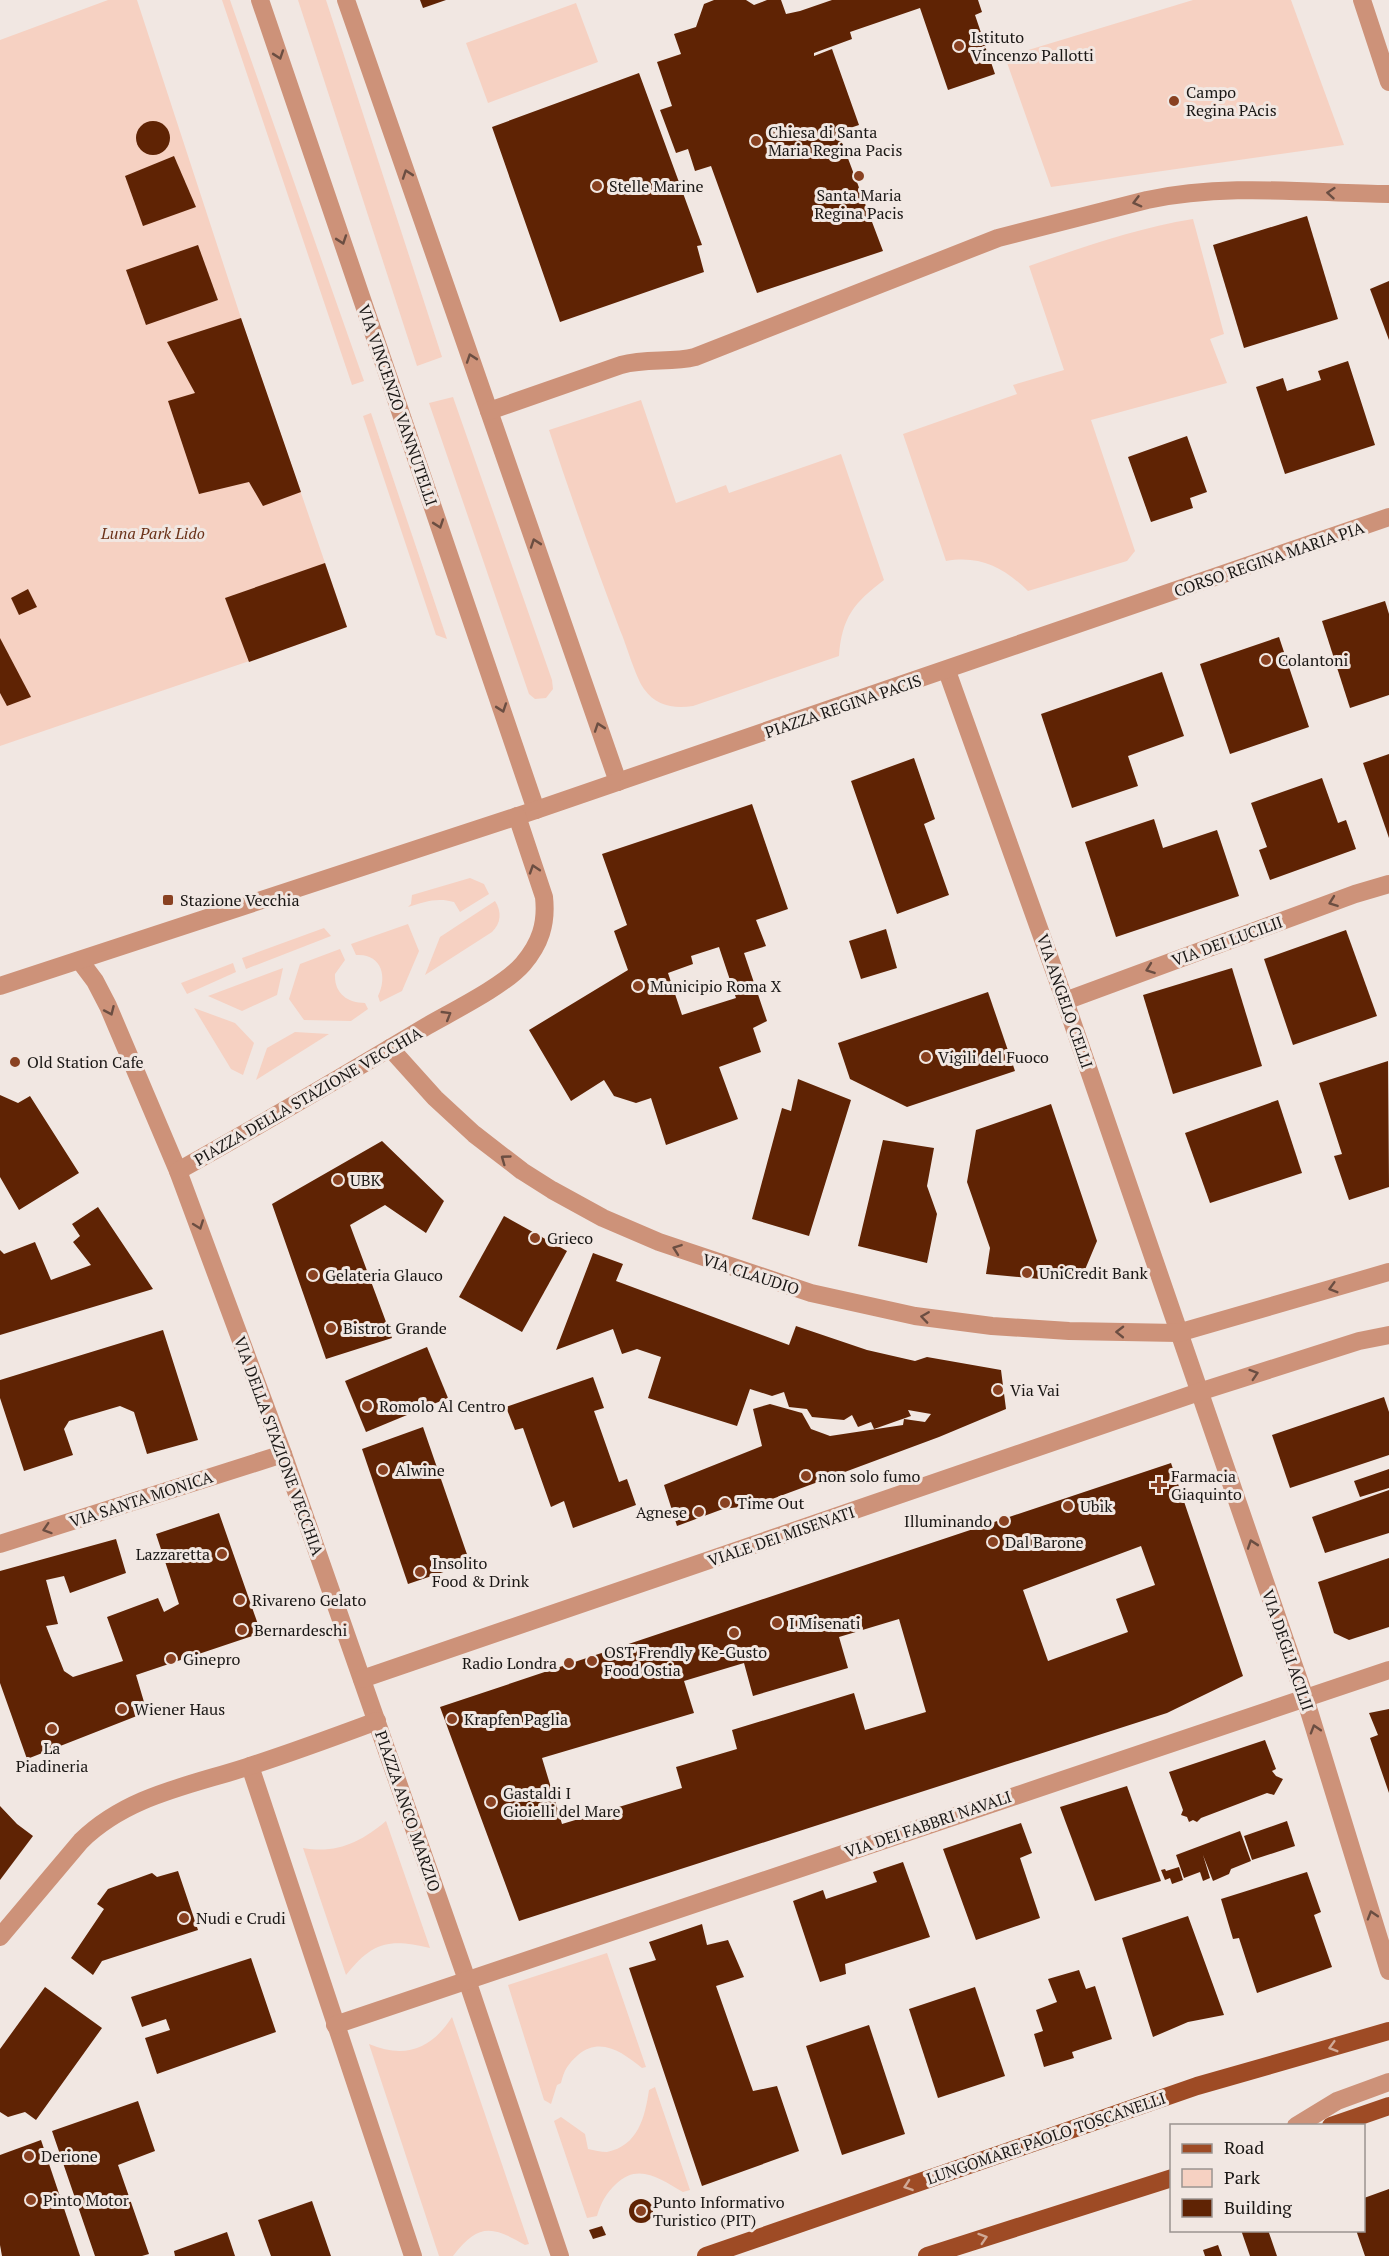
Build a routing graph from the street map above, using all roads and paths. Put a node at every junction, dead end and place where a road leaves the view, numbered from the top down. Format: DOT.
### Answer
graph roads {
  1 [pos="260,0"];
  2 [pos="346,0"];
  3 [pos="1362,0"];
  4 [pos="1389,82"];
  5 [pos="1389,194"];
  6 [pos="489,411"];
  7 [pos="1389,517"];
  8 [pos="1149,601"];
  9 [pos="947,670"];
  10 [pos="618,782"];
  11 [pos="536,810"];
  12 [pos="517,816"];
  13 [pos="1389,884"];
  14 [pos="80,961"];
  15 [pos="0,986"];
  16 [pos="1065,1001"];
  17 [pos="390,1048"];
  18 [pos="178,1171"];
  19 [pos="1389,1272"];
  20 [pos="1178,1333"];
  21 [pos="1389,1335"];
  22 [pos="1199,1392"];
  23 [pos="283,1454"];
  24 [pos="0,1544"];
  25 [pos="1389,1670"];
  26 [pos="362,1679"];
  27 [pos="1305,1698"];
  28 [pos="377,1721"];
  29 [pos="250,1766"];
  30 [pos="0,1937"];
  31 [pos="1389,1971"];
  32 [pos="467,1980"];
  33 [pos="334,2025"];
  34 [pos="1389,2031"];
  35 [pos="1389,2082"];
  36 [pos="1389,2106"];
  37 [pos="1299,2124"];
  38 [pos="1337,2124"];
  39 [pos="1170,2179"];
  40 [pos="413,2256"];
  41 [pos="560,2256"];
  42 [pos="706,2256"];
  43 [pos="927,2256"];
  1 -- 11 [label="street, VIA VINCENZO VANNUTELLI, one-way"];
  6 -- 2 [label="street, one-way"];
  3 -- 4 [label="street"];
  5 -- 6 [label="street, one-way"];
  10 -- 6 [label="street, one-way"];
  7 -- 8 [label="street, CORSO REGINA MARIA PIA"];
  8 -- 9 [label="street, PIAZZA REGINA PACIS"];
  9 -- 10 [label="street, PIAZZA REGINA PACIS"];
  9 -- 16 [label="street, VIA ANGELO CELLI"];
  10 -- 11 [label="street, PIAZZA REGINA PACIS"];
  11 -- 12 [label="street"];
  12 -- 14 [label="street"];
  17 -- 12 [label="street, PIAZZA DELLA STAZIONE VECCHIA, one-way"];
  13 -- 16 [label="street, VIA DEI LUCILII, one-way"];
  14 -- 15 [label="street"];
  14 -- 18 [label="street, PIAZZA DELLA STAZIONE VECCHIA, one-way"];
  16 -- 20 [label="street, VIA ANGELO CELLI"];
  17 -- 18 [label="street, PIAZZA DELLA STAZIONE VECCHIA"];
  20 -- 17 [label="street, VIA CLAUDIO, one-way"];
  18 -- 23 [label="street, VIA DELLA STAZIONE VECCHIA, one-way"];
  19 -- 20 [label="street, VIA CLAUDIO, one-way"];
  20 -- 22 [label="street, VIA DEGLI ACILII"];
  22 -- 21 [label="street, VIALE DEI MISENATI, one-way"];
  22 -- 26 [label="street, VIALE DEI MISENATI"];
  27 -- 22 [label="street, VIA DEGLI ACILII, one-way"];
  23 -- 24 [label="street, VIA SANTA MONICA, one-way"];
  23 -- 26 [label="street, VIA DELLA STAZIONE VECCHIA"];
  25 -- 27 [label="street, VIA DEI FABBRI NAVALI"];
  26 -- 28 [label="street, VIA DELLA STAZIONE VECCHIA"];
  31 -- 27 [label="street, VIA DEGLI ACILII, one-way"];
  27 -- 32 [label="street, VIA DEI FABBRI NAVALI"];
  28 -- 29 [label="street, PIAZZA ANCO MARZIO"];
  28 -- 32 [label="street, PIAZZA ANCO MARZIO"];
  29 -- 30 [label="street, PIAZZA ANCO MARZIO"];
  29 -- 33 [label="street"];
  32 -- 33 [label="street"];
  32 -- 41 [label="street, PIAZZA ANCO MARZIO"];
  33 -- 40 [label="street"];
  34 -- 42 [label="main road, LUNGOMARE PAOLO TOSCANELLI, one-way"];
  35 -- 37 [label="street"];
  36 -- 38 [label="main road"];
  43 -- 39 [label="main road, one-way"];
}
